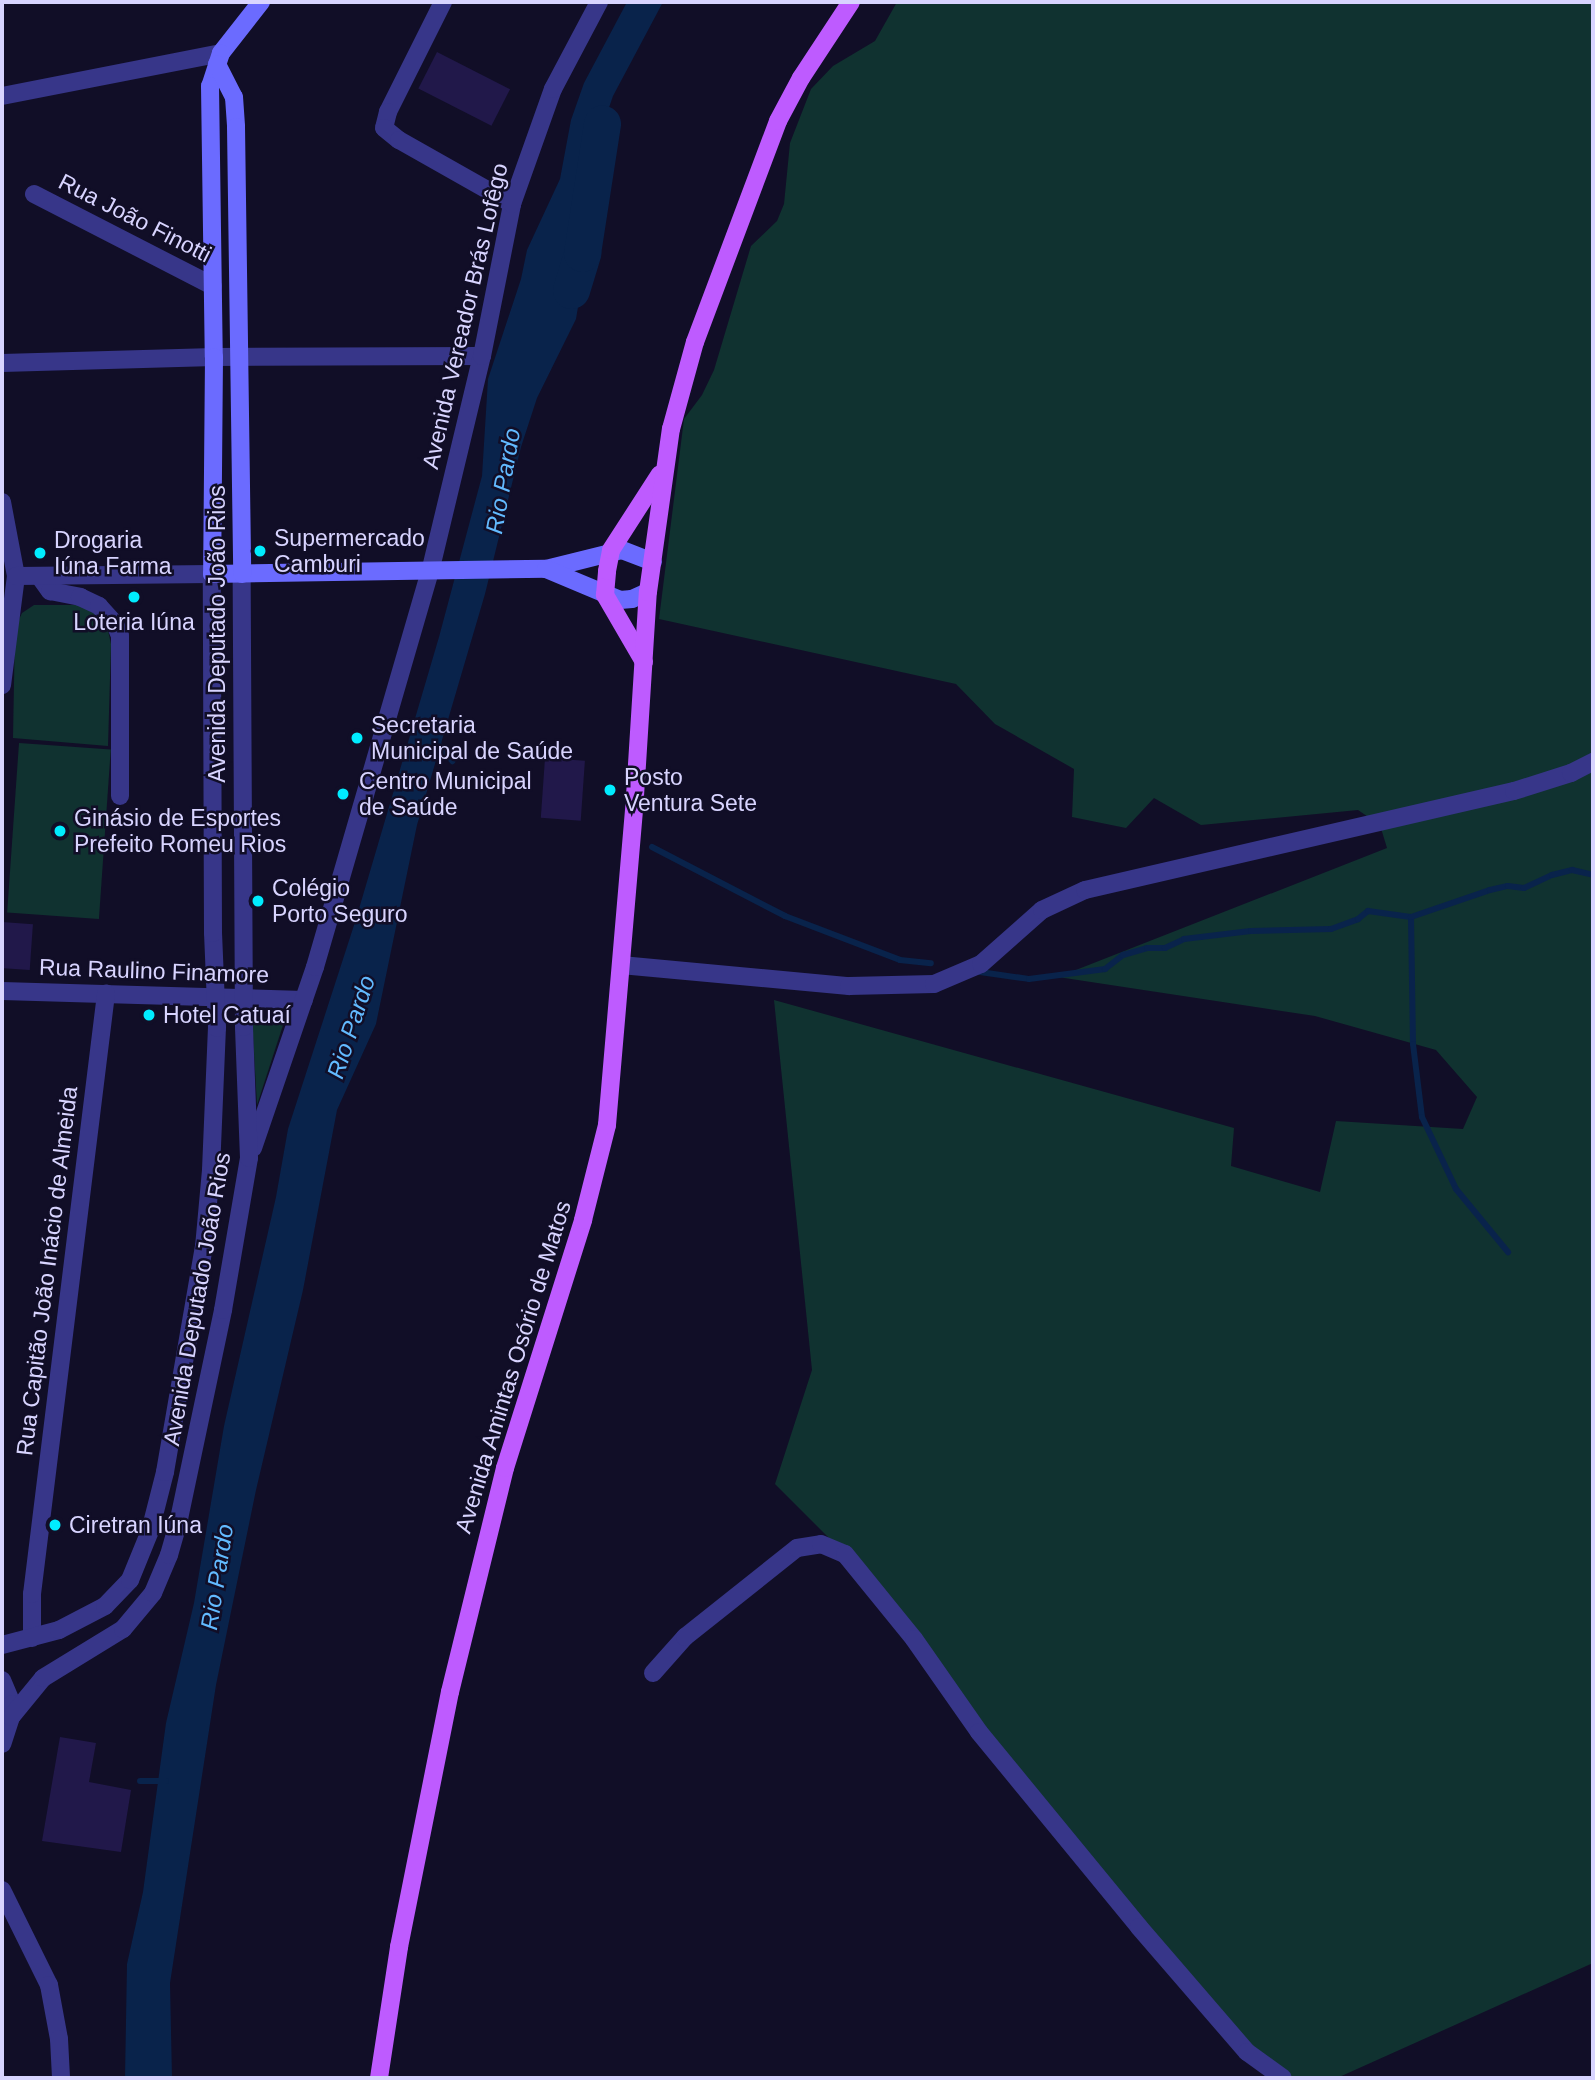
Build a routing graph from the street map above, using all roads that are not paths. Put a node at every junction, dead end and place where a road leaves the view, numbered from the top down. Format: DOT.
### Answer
graph roads {
  1 [pos="261,2"];
  2 [pos="443,2"];
  3 [pos="599,2"];
  4 [pos="851,2"];
  5 [pos="219,59"];
  6 [pos="2,96"];
  7 [pos="34,194"];
  8 [pos="512,204"];
  9 [pos="213,286"];
  10 [pos="482,356"];
  11 [pos="214,357"];
  12 [pos="240,357"];
  13 [pos="2,363"];
  14 [pos="663,468"];
  15 [pos="2,502"];
  16 [pos="611,550"];
  17 [pos="653,562"];
  18 [pos="542,569"];
  19 [pos="430,572"];
  20 [pos="212,574"];
  21 [pos="242,574"];
  22 [pos="16,576"];
  23 [pos="39,576"];
  24 [pos="648,592"];
  25 [pos="605,595"];
  26 [pos="644,663"];
  27 [pos="2,685"];
  28 [pos="1593,762"];
  29 [pos="120,796"];
  30 [pos="621,965"];
  31 [pos="2,991"];
  32 [pos="106,994"];
  33 [pos="216,998"];
  34 [pos="245,998"];
  35 [pos="304,1000"];
  36 [pos="249,1157"];
  37 [pos="32,1637"];
  38 [pos="2,1645"];
  39 [pos="653,1673"];
  40 [pos="2,1681"];
  41 [pos="11,1717"];
  42 [pos="2,1744"];
  43 [pos="2,1890"];
  44 [pos="61,2078"];
  45 [pos="379,2078"];
  46 [pos="1283,2078"];
  1 -- 5 [label="main road"];
  2 -- 8 [label="street"];
  3 -- 8 [label="street, Avenida Vereador Brás Lofêgo"];
  4 -- 14 [label="main road"];
  5 -- 6 [label="street"];
  5 -- 9 [label="main road, Avenida Deputado João Rios"];
  5 -- 12 [label="main road, Avenida Deputado João Rios"];
  7 -- 9 [label="street, Rua João Finotti"];
  8 -- 10 [label="street, Avenida Vereador Brás Lofêgo"];
  9 -- 11 [label="main road, Avenida Deputado João Rios"];
  10 -- 12 [label="street"];
  10 -- 19 [label="street, Avenida Vereador Brás Lofêgo"];
  11 -- 12 [label="street"];
  11 -- 13 [label="street"];
  11 -- 20 [label="main road, Avenida Deputado João Rios"];
  12 -- 21 [label="main road, Avenida Deputado João Rios"];
  14 -- 16 [label="main road"];
  14 -- 17 [label="main road, Avenida Amintas Osório de Matos"];
  15 -- 22 [label="street"];
  16 -- 17 [label="main road"];
  16 -- 18 [label="main road"];
  16 -- 25 [label="main road"];
  17 -- 24 [label="main road, Avenida Amintas Osório de Matos"];
  18 -- 19 [label="main road"];
  18 -- 25 [label="main road"];
  19 -- 21 [label="main road"];
  19 -- 35 [label="street, Avenida Vereador Brás Lofêgo"];
  20 -- 21 [label="main road"];
  20 -- 23 [label="street"];
  20 -- 33 [label="street, Avenida Deputado João Rios"];
  21 -- 34 [label="street, Avenida Deputado João Rios"];
  22 -- 23 [label="street"];
  22 -- 27 [label="street"];
  23 -- 29 [label="street"];
  24 -- 25 [label="main road"];
  24 -- 26 [label="main road, Avenida Amintas Osório de Matos"];
  25 -- 26 [label="main road"];
  26 -- 30 [label="main road, Avenida Amintas Osório de Matos"];
  28 -- 30 [label="street"];
  30 -- 45 [label="main road, Avenida Amintas Osório de Matos"];
  31 -- 32 [label="street, Rua Raulino Finamore"];
  32 -- 33 [label="street, Rua Raulino Finamore"];
  32 -- 37 [label="street, Rua Capitão João Inácio de Almeida"];
  33 -- 34 [label="street, Rua Raulino Finamore"];
  33 -- 37 [label="street, Avenida Deputado João Rios"];
  34 -- 35 [label="street, Rua Raulino Finamore"];
  34 -- 36 [label="street, Avenida Deputado João Rios"];
  35 -- 36 [label="street, Avenida Vereador Brás Lofêgo"];
  36 -- 41 [label="street, Avenida Deputado João Rios"];
  37 -- 38 [label="street, Avenida Deputado João Rios"];
  39 -- 46 [label="street"];
  40 -- 41 [label="street"];
  41 -- 42 [label="street"];
  43 -- 44 [label="street"];
}
